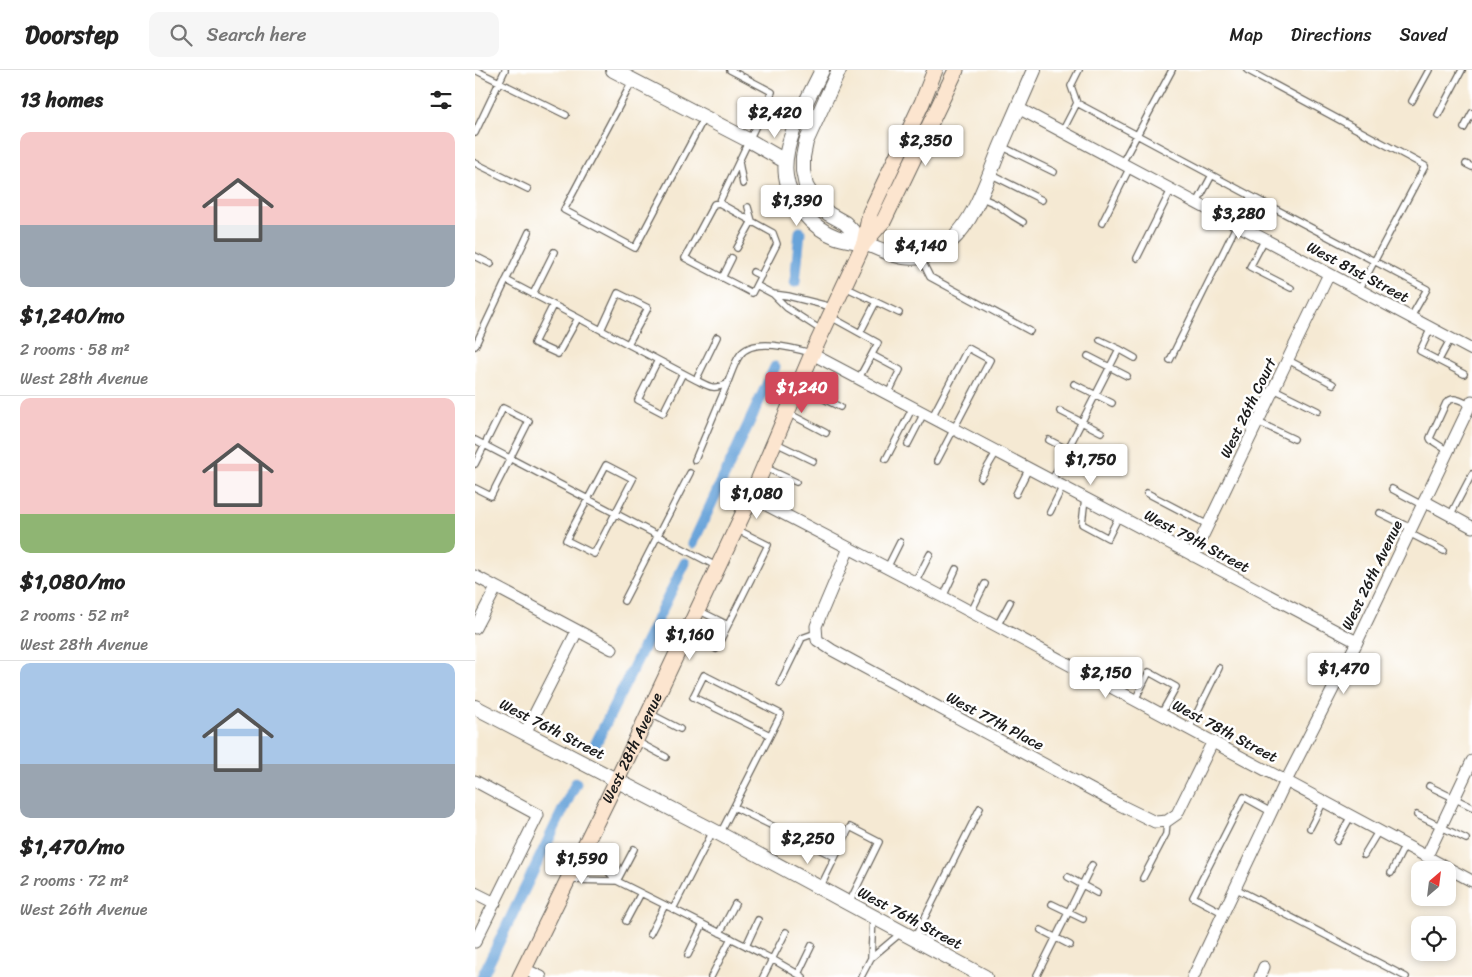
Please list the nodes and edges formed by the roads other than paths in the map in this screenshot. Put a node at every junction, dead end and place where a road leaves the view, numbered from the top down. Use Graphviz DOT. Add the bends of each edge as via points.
graph roads {
  1 [pos="475,70"];
  2 [pos="505,70"];
  3 [pos="613,70"];
  4 [pos="730,70"];
  5 [pos="822,70"];
  6 [pos="839,70"];
  7 [pos="935,70"];
  8 [pos="956,70"];
  9 [pos="1034,70"];
  10 [pos="1079,70"];
  11 [pos="1172,70"];
  12 [pos="1247,70"];
  13 [pos="1429,70"];
  14 [pos="1462,70"];
  15 [pos="633,80"];
  16 [pos="499,82"];
  17 [pos="1412,101"];
  18 [pos="1077,103"];
  19 [pos="1018,108"];
  20 [pos="1472,113"];
  21 [pos="1438,114"];
  22 [pos="566,116"];
  23 [pos="704,118"];
  24 [pos="1464,128"];
  25 [pos="1062,132"];
  26 [pos="475,133"];
  27 [pos="1137,135"];
  28 [pos="749,141"];
  29 [pos="1001,146"];
  30 [pos="785,161"];
  31 [pos="739,162"];
  32 [pos="475,163"];
  33 [pos="1126,165"];
  34 [pos="1054,172"];
  35 [pos="990,174"];
  36 [pos="1212,174"];
  37 [pos="743,184"];
  38 [pos="528,189"];
  39 [pos="1171,190"];
  40 [pos="1251,196"];
  41 [pos="980,197"];
  42 [pos="1042,200"];
  43 [pos="719,203"];
  44 [pos="1197,203"];
  45 [pos="748,207"];
  46 [pos="752,221"];
  47 [pos="1023,222"];
  48 [pos="1102,222"];
  49 [pos="1237,225"];
  50 [pos="529,232"];
  51 [pos="1265,239"];
  52 [pos="864,243"];
  53 [pos="739,248"];
  54 [pos="766,248"];
  55 [pos="554,252"];
  56 [pos="773,252"];
  57 [pos="475,256"];
  58 [pos="920,257"];
  59 [pos="1137,258"];
  60 [pos="760,259"];
  61 [pos="733,260"];
  62 [pos="1375,262"];
  63 [pos="767,263"];
  64 [pos="491,264"];
  65 [pos="753,272"];
  66 [pos="1329,274"];
  67 [pos="761,276"];
  68 [pos="721,278"];
  69 [pos="506,280"];
  70 [pos="756,285"];
  71 [pos="843,286"];
  72 [pos="1291,288"];
  73 [pos="1359,290"];
  74 [pos="533,294"];
  75 [pos="773,294"];
  76 [pos="876,302"];
  77 [pos="553,305"];
  78 [pos="831,312"];
  79 [pos="899,314"];
  80 [pos="1411,317"];
  81 [pos="578,318"];
  82 [pos="1431,328"];
  83 [pos="601,330"];
  84 [pos="1030,330"];
  85 [pos="823,331"];
  86 [pos="860,333"];
  87 [pos="717,337"];
  88 [pos="1451,338"];
  89 [pos="1100,340"];
  90 [pos="628,344"];
  91 [pos="475,346"];
  92 [pos="1119,349"];
  93 [pos="1472,350"];
  94 [pos="812,354"];
  95 [pos="872,355"];
  96 [pos="1088,356"];
  97 [pos="1135,358"];
  98 [pos="658,360"];
  99 [pos="1170,360"];
  100 [pos="1288,360"];
  101 [pos="1439,360"];
  102 [pos="1110,367"];
  103 [pos="683,373"];
  104 [pos="1464,374"];
  105 [pos="1127,376"];
  106 [pos="859,378"];
  107 [pos="696,380"];
  108 [pos="727,384"];
  109 [pos="1074,384"];
  110 [pos="1333,384"];
  111 [pos="798,386"];
  112 [pos="1273,389"];
  113 [pos="888,394"];
  114 [pos="1095,394"];
  115 [pos="1112,403"];
  116 [pos="1471,403"];
  117 [pos="840,407"];
  118 [pos="913,407"];
  119 [pos="1060,410"];
  120 [pos="1318,411"];
  121 [pos="787,412"];
  122 [pos="928,415"];
  123 [pos="1081,421"];
  124 [pos="1258,422"];
  125 [pos="954,429"];
  126 [pos="1101,432"];
  127 [pos="826,433"];
  128 [pos="1294,439"];
  129 [pos="475,440"];
  130 [pos="1049,440"];
  131 [pos="774,442"];
  132 [pos="908,444"];
  133 [pos="485,445"];
  134 [pos="1067,450"];
  135 [pos="997,451"];
  136 [pos="1448,451"];
  137 [pos="510,458"];
  138 [pos="886,459"];
  139 [pos="1086,459"];
  140 [pos="695,460"];
  141 [pos="813,461"];
  142 [pos="937,461"];
  143 [pos="475,464"];
  144 [pos="764,467"];
  145 [pos="1029,468"];
  146 [pos="691,472"];
  147 [pos="1472,474"];
  148 [pos="981,478"];
  149 [pos="1052,480"];
  150 [pos="796,482"];
  151 [pos="1063,486"];
  152 [pos="475,488"];
  153 [pos="1392,490"];
  154 [pos="1147,493"];
  155 [pos="1016,494"];
  156 [pos="751,497"];
  157 [pos="1085,498"];
  158 [pos="588,499"];
  159 [pos="1423,503"];
  160 [pos="1050,512"];
  161 [pos="616,513"];
  162 [pos="1380,513"];
  163 [pos="1119,516"];
  164 [pos="1451,516"];
  165 [pos="1208,525"];
  166 [pos="1472,527"];
  167 [pos="736,529"];
  168 [pos="1410,531"];
  169 [pos="658,536"];
  170 [pos="899,542"];
  171 [pos="849,548"];
  172 [pos="1444,551"];
  173 [pos="930,554"];
  174 [pos="1193,556"];
  175 [pos="718,567"];
  176 [pos="887,568"];
  177 [pos="956,569"];
  178 [pos="475,576"];
  179 [pos="915,583"];
  180 [pos="985,584"];
  181 [pos="496,588"];
  182 [pos="943,597"];
  183 [pos="624,601"];
  184 [pos="1010,602"];
  185 [pos="698,610"];
  186 [pos="971,612"];
  187 [pos="728,625"];
  188 [pos="997,626"];
  189 [pos="475,628"];
  190 [pos="577,631"];
  191 [pos="816,633"];
  192 [pos="1357,642"];
  193 [pos="613,649"];
  194 [pos="715,649"];
  195 [pos="1219,668"];
  196 [pos="779,683"];
  197 [pos="1135,700"];
  198 [pos="475,707"];
  199 [pos="649,714"];
  200 [pos="1161,714"];
  201 [pos="679,729"];
  202 [pos="1189,729"];
  203 [pos="525,733"];
  204 [pos="770,735"];
  205 [pos="636,741"];
  206 [pos="1213,741"];
  207 [pos="666,757"];
  208 [pos="1472,761"];
  209 [pos="617,780"];
  210 [pos="475,781"];
  211 [pos="1286,781"];
  212 [pos="1429,786"];
  213 [pos="1454,798"];
  214 [pos="1324,801"];
  215 [pos="734,807"];
  216 [pos="980,808"];
  217 [pos="1472,808"];
  218 [pos="1271,812"];
  219 [pos="1417,815"];
  220 [pos="1351,816"];
  221 [pos="1167,821"];
  222 [pos="1441,826"];
  223 [pos="1310,828"];
  224 [pos="1379,830"];
  225 [pos="717,832"];
  226 [pos="1465,839"];
  227 [pos="1337,841"];
  228 [pos="1405,845"];
  229 [pos="584,847"];
  230 [pos="634,849"];
  231 [pos="1364,855"];
  232 [pos="1427,856"];
  233 [pos="835,857"];
  234 [pos="1092,865"];
  235 [pos="1391,873"];
  236 [pos="1068,877"];
  237 [pos="1143,878"];
  238 [pos="568,880"];
  239 [pos="617,881"];
  240 [pos="1472,881"];
  241 [pos="1082,885"];
  242 [pos="819,888"];
  243 [pos="1235,888"];
  244 [pos="475,893"];
  245 [pos="641,893"];
  246 [pos="1097,893"];
  247 [pos="495,903"];
  248 [pos="735,904"];
  249 [pos="849,904"];
  250 [pos="1052,904"];
  251 [pos="665,906"];
  252 [pos="673,909"];
  253 [pos="1068,912"];
  254 [pos="1223,913"];
  255 [pos="873,916"];
  256 [pos="1083,919"];
  257 [pos="758,920"];
  258 [pos="626,921"];
  259 [pos="703,924"];
  260 [pos="1041,930"];
  261 [pos="786,932"];
  262 [pos="720,933"];
  263 [pos="650,934"];
  264 [pos="908,936"];
  265 [pos="731,938"];
  266 [pos="1055,938"];
  267 [pos="475,942"];
  268 [pos="811,945"];
  269 [pos="1070,945"];
  270 [pos="745,946"];
  271 [pos="688,955"];
  272 [pos="871,958"];
  273 [pos="772,959"];
  274 [pos="522,973"];
  275 [pos="801,975"];
  276 [pos="541,977"];
  277 [pos="711,977"];
  278 [pos="763,977"];
  279 [pos="861,977"];
  280 [pos="985,977"];
  281 [pos="1036,977"];
  282 [pos="1193,977"];
  283 [pos="1406,977"];
  1 -- 16 [label="lane"];
  2 -- 16 [label="lane"];
  3 -- 15 [label="street"];
  4 -- 28 [label="lane" via="772,92"];
  5 -- 30 [label="street" via="792,134"];
  6 -- 52 [label="street" via="806,142 803,171 806,186 817,204 845,223"];
  7 -- 52 [label="main road, West 28th Avenue" via="869,213"];
  8 -- 52 [label="main road, West 28th Avenue" via="884,220"];
  9 -- 19 [label="street"];
  10 -- 18 [label="lane" via="1071,86"];
  11 -- 27 [label="lane"];
  12 -- 62 [label="lane" via="1425,166"];
  13 -- 17 [label="lane"];
  14 -- 21 [label="lane"];
  15 -- 23 [label="street"];
  15 -- 23 [label="lane" via="564,210 635,248"];
  16 -- 22 [label="lane"];
  16 -- 26 [label="lane"];
  18 -- 25 [label="lane"];
  18 -- 27 [label="lane"];
  19 -- 25 [label="street, West 81st Street"];
  19 -- 29 [label="street"];
  20 -- 24 [label="lane"];
  23 -- 28 [label="street"];
  25 -- 33 [label="street, West 81st Street"];
  27 -- 33 [label="lane"];
  27 -- 36 [label="lane"];
  28 -- 30 [label="street"];
  28 -- 31 [label="lane"];
  29 -- 34 [label="lane"];
  29 -- 35 [label="street"];
  30 -- 52 [label="street" via="790,193 809,219 837,237"];
  31 -- 37 [label="lane"];
  31 -- 43 [label="lane"];
  32 -- 38 [label="lane"];
  33 -- 39 [label="street, West 81st Street"];
  33 -- 48 [label="lane"];
  35 -- 41 [label="street"];
  35 -- 42 [label="lane"];
  36 -- 40 [label="lane"];
  36 -- 44 [label="lane"];
  39 -- 44 [label="street, West 81st Street"];
  39 -- 59 [label="lane"];
  40 -- 49 [label="lane"];
  40 -- 62 [label="lane"];
  41 -- 47 [label="lane"];
  41 -- 58 [label="street" via="950,242"];
  43 -- 46 [label="lane"];
  43 -- 68 [label="lane" via="714,204 685,258"];
  44 -- 49 [label="street, West 81st Street"];
  45 -- 46 [label="lane"];
  46 -- 53 [label="lane"];
  46 -- 56 [label="lane" via="773,233 777,244"];
  49 -- 51 [label="street, West 81st Street"];
  49 -- 99 [label="lane"];
  50 -- 69 [label="lane"];
  51 -- 66 [label="street, West 81st Street"];
  51 -- 72 [label="lane" via="1250,267"];
  52 -- 58 [label="street" via="900,257"];
  52 -- 71 [label="main road, West 28th Avenue"];
  54 -- 56 [label="lane"];
  55 -- 74 [label="lane"];
  56 -- 63 [label="lane"];
  57 -- 64 [label="lane"];
  58 -- 84 [label="lane" via="930,277"];
  60 -- 63 [label="lane"];
  61 -- 68 [label="lane"];
  62 -- 73 [label="lane"];
  62 -- 80 [label="lane" via="1427,289"];
  63 -- 67 [label="lane"];
  65 -- 67 [label="lane"];
  66 -- 73 [label="street, West 81st Street"];
  66 -- 100 [label="street, West 26th Court"];
  67 -- 70 [label="lane"];
  68 -- 70 [label="lane" via="752,293"];
  69 -- 74 [label="lane"];
  69 -- 91 [label="lane"];
  70 -- 75 [label="lane"];
  71 -- 76 [label="lane"];
  71 -- 78 [label="main road, West 28th Avenue"];
  73 -- 80 [label="street, West 81st Street"];
  74 -- 77 [label="lane"];
  75 -- 78 [label="lane" via="788,296"];
  75 -- 85 [label="lane" via="787,308"];
  76 -- 79 [label="lane"];
  76 -- 86 [label="lane"];
  77 -- 81 [label="lane"];
  77 -- 81 [label="lane" via="534,343 558,354"];
  78 -- 85 [label="main road, West 28th Avenue"];
  78 -- 86 [label="lane"];
  80 -- 82 [label="street, West 81st Street"];
  81 -- 83 [label="lane"];
  82 -- 88 [label="street, West 81st Street"];
  82 -- 101 [label="lane" via="1420,351"];
  83 -- 90 [label="lane"];
  83 -- 90 [label="lane" via="618,293 648,308"];
  85 -- 94 [label="main road, West 28th Avenue"];
  86 -- 95 [label="lane" via="878,343"];
  87 -- 107 [label="lane"];
  88 -- 93 [label="street, West 81st Street"];
  88 -- 101 [label="lane"];
  89 -- 92 [label="lane"];
  90 -- 98 [label="lane"];
  92 -- 97 [label="lane"];
  92 -- 102 [label="lane"];
  94 -- 106 [label="street, West 79th Street"];
  94 -- 108 [label="lane" via="794,348 757,345 747,348 740,355"];
  94 -- 111 [label="main road, West 28th Avenue"];
  95 -- 106 [label="lane"];
  95 -- 113 [label="lane" via="900,370"];
  96 -- 102 [label="lane"];
  98 -- 103 [label="lane"];
  98 -- 103 [label="lane" via="638,400 663,413"];
  100 -- 110 [label="lane"];
  100 -- 112 [label="street, West 26th Court"];
  101 -- 104 [label="lane"];
  102 -- 105 [label="lane"];
  102 -- 114 [label="lane"];
  103 -- 107 [label="lane"];
  106 -- 113 [label="street, West 79th Street"];
  107 -- 108 [label="lane" via="716,388"];
  108 -- 140 [label="lane"];
  109 -- 114 [label="lane"];
  111 -- 117 [label="lane"];
  111 -- 121 [label="main road, West 28th Avenue"];
  112 -- 120 [label="lane"];
  112 -- 124 [label="street, West 26th Court"];
  113 -- 118 [label="street, West 79th Street"];
  114 -- 115 [label="lane"];
  114 -- 123 [label="lane"];
  116 -- 136 [label="street, West 26th Avenue"];
  116 -- 136 [label="lane" via="1449,400 1432,431 1431,440"];
  118 -- 122 [label="street, West 79th Street"];
  118 -- 138 [label="lane"];
  119 -- 123 [label="lane"];
  121 -- 127 [label="lane"];
  121 -- 131 [label="main road, West 28th Avenue"];
  122 -- 125 [label="street, West 79th Street"];
  122 -- 125 [label="lane" via="968,348 989,360"];
  122 -- 132 [label="lane"];
  123 -- 126 [label="lane"];
  123 -- 134 [label="lane"];
  124 -- 128 [label="lane"];
  124 -- 165 [label="street, West 26th Court"];
  125 -- 135 [label="street, West 79th Street"];
  125 -- 142 [label="lane"];
  129 -- 133 [label="lane"];
  130 -- 134 [label="lane"];
  131 -- 141 [label="lane"];
  131 -- 144 [label="main road, West 28th Avenue"];
  133 -- 137 [label="lane"];
  133 -- 137 [label="lane" via="503,408 529,421"];
  133 -- 143 [label="lane"];
  134 -- 139 [label="lane"];
  134 -- 149 [label="lane"];
  135 -- 145 [label="street, West 79th Street"];
  135 -- 148 [label="lane"];
  136 -- 159 [label="street, West 26th Avenue"];
  137 -- 152 [label="lane" via="491,496"];
  137 -- 158 [label="lane"];
  144 -- 150 [label="lane"];
  144 -- 156 [label="main road, West 28th Avenue"];
  145 -- 149 [label="street, West 79th Street"];
  145 -- 155 [label="lane"];
  146 -- 169 [label="lane"];
  147 -- 164 [label="lane"];
  149 -- 151 [label="street, West 79th Street"];
  151 -- 157 [label="street, West 79th Street"];
  151 -- 160 [label="lane"];
  153 -- 159 [label="lane"];
  154 -- 165 [label="lane"];
  156 -- 167 [label="main road, West 28th Avenue"];
  156 -- 171 [label="street, West 78th Street"];
  157 -- 163 [label="street, West 79th Street"];
  157 -- 163 [label="lane" via="1082,524 1108,538"];
  158 -- 161 [label="lane"];
  158 -- 161 [label="lane" via="606,465 633,479"];
  158 -- 161 [label="lane" via="566,540 587,551 594,554"];
  159 -- 164 [label="street"];
  159 -- 168 [label="street, West 26th Avenue"];
  161 -- 169 [label="lane"];
  162 -- 168 [label="lane"];
  163 -- 174 [label="street, West 79th Street"];
  164 -- 166 [label="street"];
  165 -- 174 [label="street, West 26th Court"];
  167 -- 175 [label="main road, West 28th Avenue"];
  167 -- 187 [label="lane" via="768,545"];
  168 -- 172 [label="lane"];
  168 -- 192 [label="street, West 26th Avenue"];
  169 -- 175 [label="lane"];
  169 -- 183 [label="lane"];
  170 -- 176 [label="lane"];
  171 -- 176 [label="street, West 78th Street"];
  171 -- 191 [label="street" via="816,626"];
  173 -- 179 [label="lane"];
  174 -- 192 [label="street, West 79th Street"];
  175 -- 185 [label="main road, West 28th Avenue"];
  176 -- 179 [label="street, West 78th Street"];
  177 -- 182 [label="lane"];
  178 -- 181 [label="street"];
  179 -- 182 [label="street, West 78th Street"];
  180 -- 186 [label="lane"];
  181 -- 189 [label="street"];
  181 -- 190 [label="street"];
  182 -- 186 [label="street, West 78th Street"];
  184 -- 188 [label="lane"];
  185 -- 187 [label="lane"];
  185 -- 199 [label="main road, West 28th Avenue"];
  186 -- 188 [label="street, West 78th Street"];
  187 -- 194 [label="lane"];
  188 -- 197 [label="street, West 78th Street"];
  190 -- 193 [label="street"];
  190 -- 203 [label="street"];
  191 -- 196 [label="lane" via="802,638"];
  191 -- 221 [label="street, West 77th Place" via="817,640 831,650 1118,804 1155,822"];
  192 -- 211 [label="street, West 26th Avenue"];
  195 -- 202 [label="lane"];
  197 -- 200 [label="street, West 78th Street"];
  197 -- 200 [label="lane" via="1149,672 1176,687"];
  198 -- 203 [label="street, West 76th Street"];
  199 -- 201 [label="lane"];
  199 -- 205 [label="main road, West 28th Avenue"];
  200 -- 202 [label="street, West 78th Street"];
  202 -- 206 [label="street, West 78th Street"];
  203 -- 209 [label="street, West 76th Street"];
  204 -- 204 [label="lane" via="781,714 704,675 693,697"];
  204 -- 215 [label="lane"];
  205 -- 207 [label="lane"];
  205 -- 209 [label="main road, West 28th Avenue"];
  206 -- 211 [label="street, West 78th Street"];
  206 -- 221 [label="street" via="1177,814"];
  208 -- 213 [label="street"];
  209 -- 225 [label="street, West 76th Street"];
  209 -- 229 [label="main road, West 28th Avenue"];
  210 -- 247 [label="street" via="538,814"];
  211 -- 214 [label="street, West 78th Street"];
  211 -- 218 [label="street, West 26th Avenue"];
  212 -- 213 [label="lane"];
  213 -- 217 [label="lane"];
  213 -- 222 [label="street"];
  214 -- 220 [label="street, West 78th Street"];
  214 -- 223 [label="lane"];
  215 -- 225 [label="lane"];
  215 -- 233 [label="lane"];
  216 -- 264 [label="lane"];
  218 -- 243 [label="street, West 26th Avenue"];
  218 -- 254 [label="lane" via="1244,797 1193,898"];
  219 -- 222 [label="lane"];
  220 -- 224 [label="street, West 78th Street"];
  220 -- 227 [label="lane"];
  221 -- 237 [label="lane" via="1166,834"];
  222 -- 226 [label="lane"];
  222 -- 232 [label="street"];
  224 -- 228 [label="street, West 78th Street"];
  224 -- 231 [label="lane"];
  225 -- 242 [label="street, West 76th Street"];
  225 -- 252 [label="lane"];
  228 -- 232 [label="street, West 78th Street"];
  228 -- 235 [label="lane"];
  229 -- 238 [label="main road, West 28th Avenue"];
  229 -- 239 [label="lane"];
  230 -- 239 [label="lane"];
  232 -- 240 [label="street, West 78th Street"];
  233 -- 242 [label="lane"];
  233 -- 249 [label="lane" via="850,827 879,842"];
  234 -- 241 [label="lane"];
  236 -- 241 [label="lane"];
  238 -- 239 [label="lane"];
  238 -- 274 [label="main road, West 28th Avenue"];
  239 -- 245 [label="lane"];
  241 -- 246 [label="lane"];
  241 -- 253 [label="lane"];
  242 -- 249 [label="street, West 76th Street"];
  243 -- 254 [label="street, West 26th Avenue"];
  243 -- 283 [label="lane"];
  244 -- 247 [label="street"];
  245 -- 251 [label="lane"];
  245 -- 258 [label="lane"];
  247 -- 267 [label="street"];
  248 -- 262 [label="lane"];
  249 -- 255 [label="street, West 76th Street"];
  250 -- 253 [label="lane"];
  251 -- 252 [label="lane"];
  251 -- 263 [label="lane"];
  252 -- 259 [label="lane"];
  253 -- 256 [label="lane"];
  253 -- 266 [label="lane"];
  254 -- 282 [label="street, West 26th Avenue"];
  255 -- 264 [label="street, West 76th Street"];
  255 -- 272 [label="lane"];
  257 -- 270 [label="lane"];
  259 -- 262 [label="lane"];
  259 -- 271 [label="lane"];
  260 -- 266 [label="lane"];
  261 -- 273 [label="lane"];
  262 -- 265 [label="lane"];
  264 -- 272 [label="lane"];
  264 -- 280 [label="street, West 76th Street"];
  265 -- 270 [label="lane"];
  265 -- 277 [label="lane"];
  266 -- 269 [label="lane"];
  266 -- 281 [label="lane"];
  268 -- 275 [label="lane"];
  270 -- 273 [label="lane"];
  272 -- 279 [label="lane"];
  273 -- 275 [label="lane"];
  273 -- 278 [label="lane"];
  274 -- 276 [label="street"];
}
